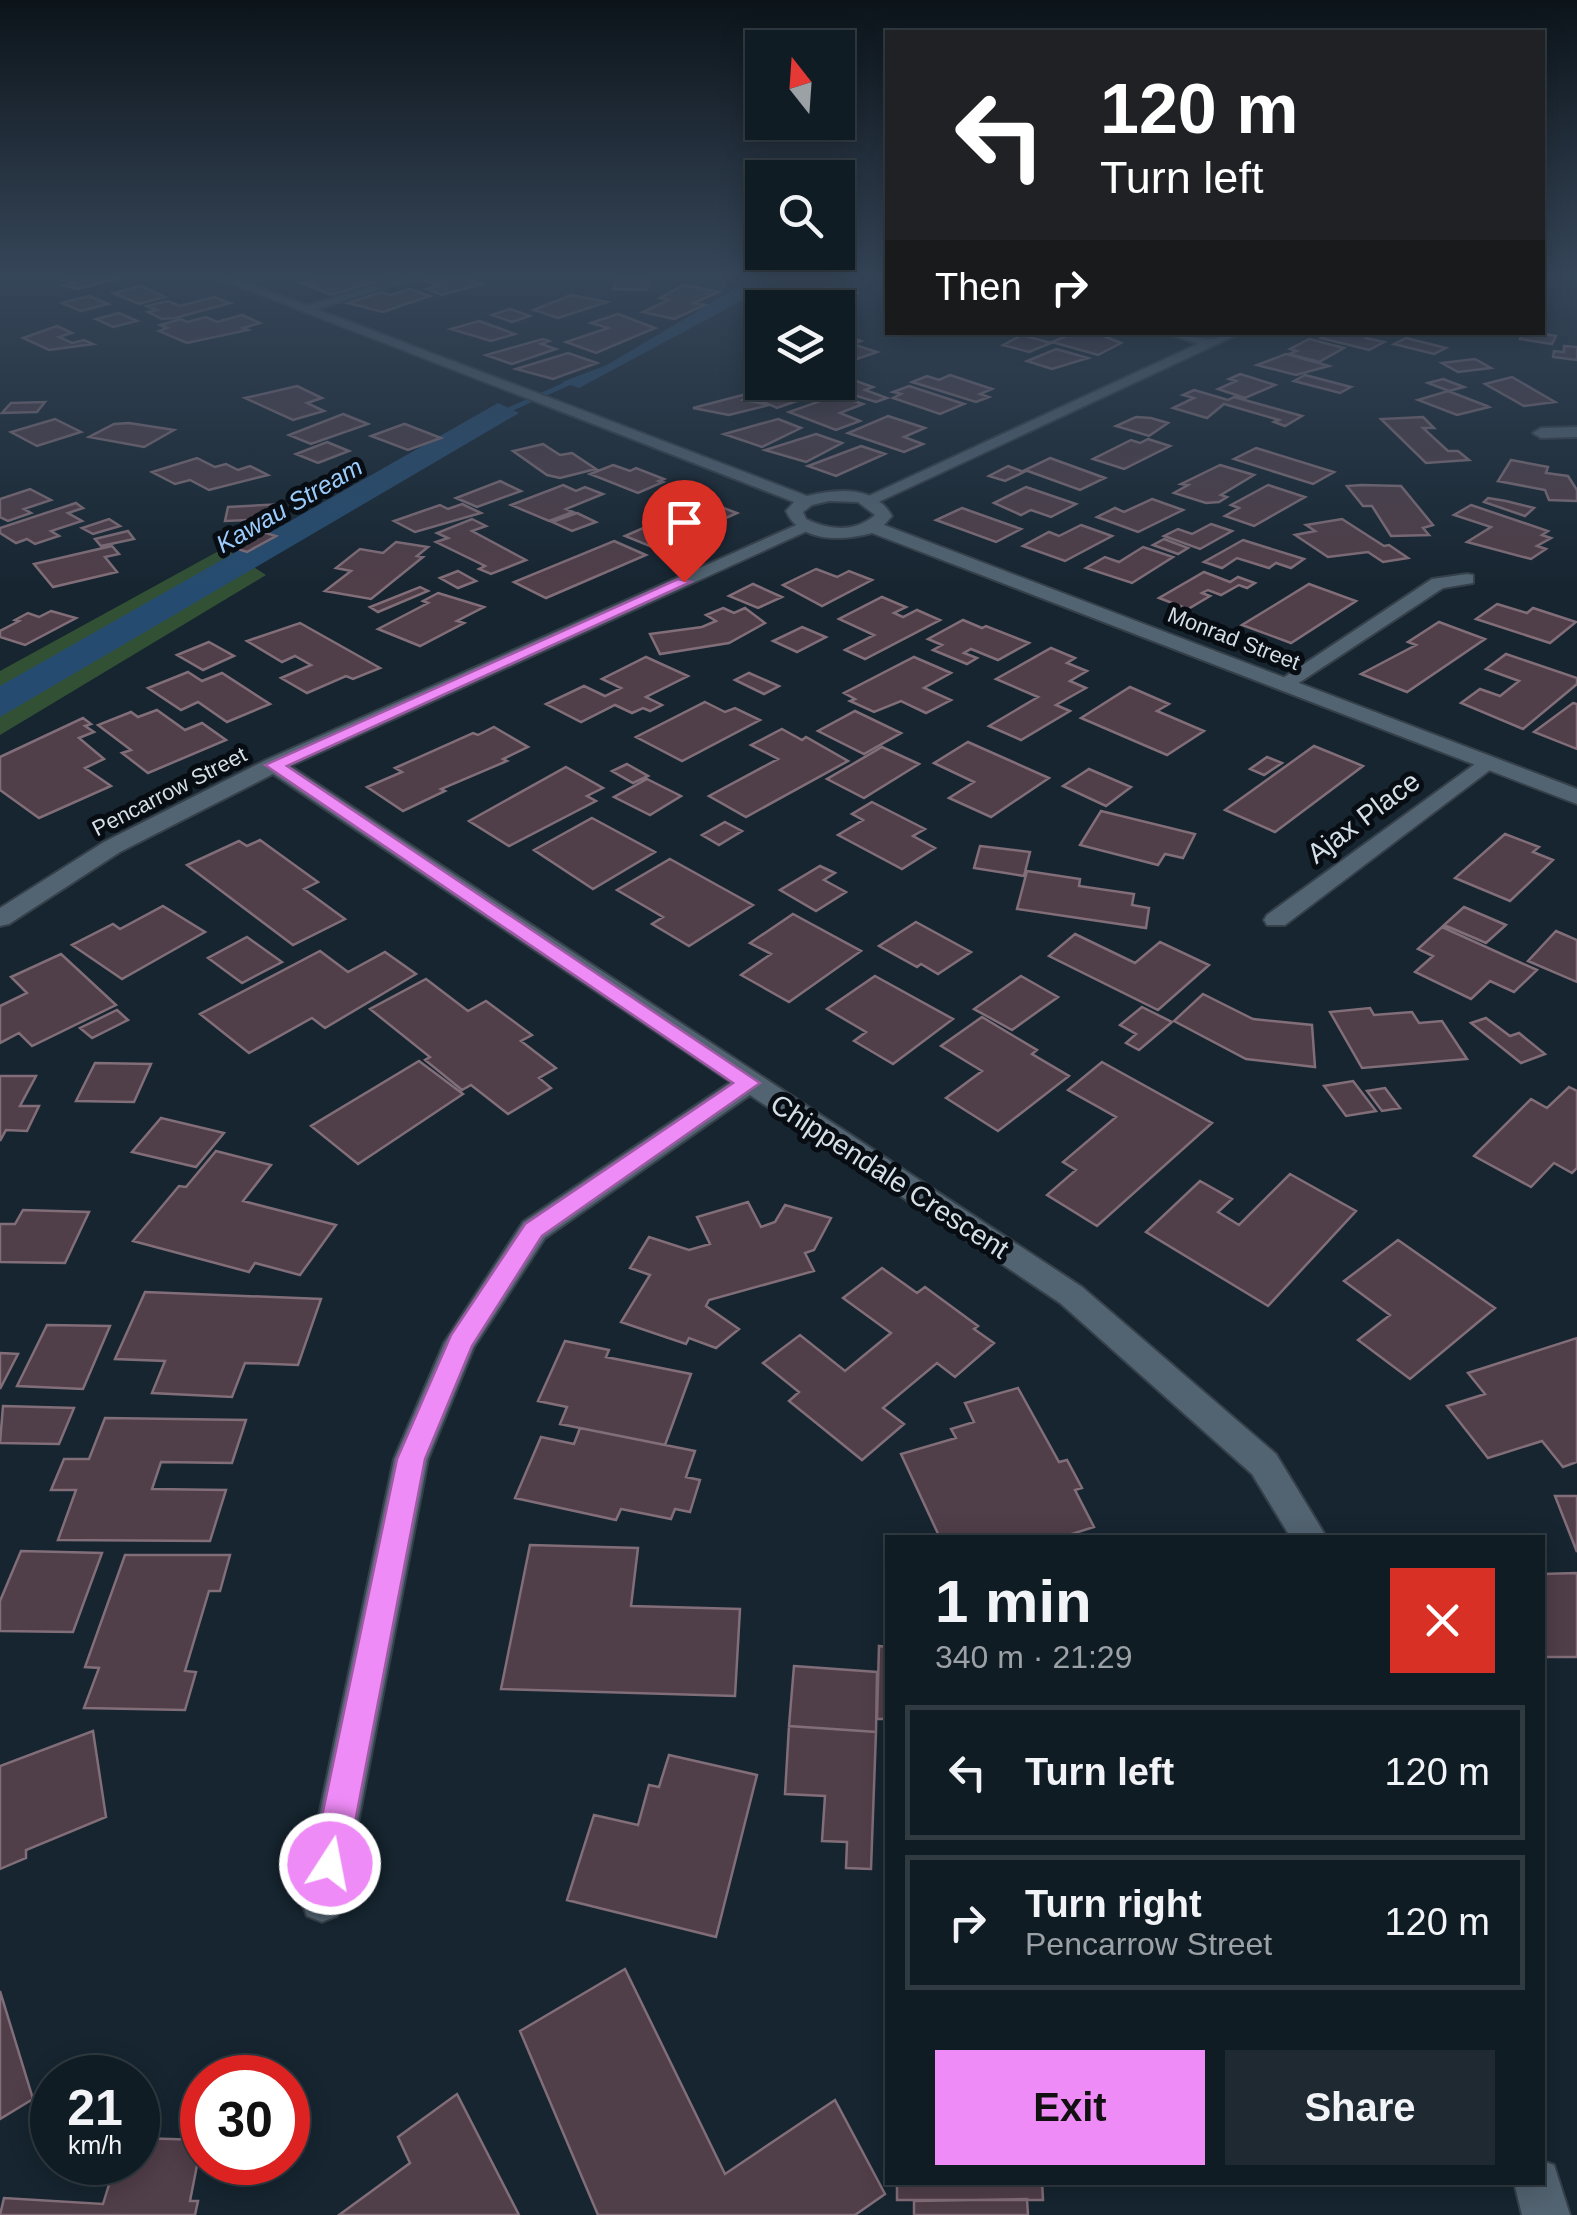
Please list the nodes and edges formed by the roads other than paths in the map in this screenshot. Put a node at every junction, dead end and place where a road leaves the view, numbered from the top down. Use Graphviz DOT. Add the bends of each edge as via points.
graph roads {
  1 [pos="489,380"];
  2 [pos="1132,380"];
  3 [pos="1577,432"];
  4 [pos="1541,434"];
  5 [pos="868,500"];
  6 [pos="806,501"];
  7 [pos="807,527"];
  8 [pos="873,527"];
  9 [pos="1467,579"];
  10 [pos="1284,684"];
  11 [pos="1486,762"];
  12 [pos="274,765"];
  13 [pos="1577,796"];
  14 [pos="0,919"];
  15 [pos="1276,920"];
  16 [pos="749,1083"];
  17 [pos="1308,1535"];
  18 [pos="322,1900"];
  19 [pos="1538,2185"];
  20 [pos="1546,2215"];
  1 -- 6 [label="street"];
  2 -- 5 [label="street"];
  3 -- 4 [label="street"];
  5 -- 6 [label="street"];
  5 -- 8 [label="street" via="883,510"];
  6 -- 7 [label="street" via="794,511"];
  7 -- 8 [label="street" via="833,533"];
  7 -- 12 [label="street, Pencarrow Street"];
  8 -- 10 [label="street, Monrad Street"];
  9 -- 10 [label="street" via="1438,583"];
  10 -- 11 [label="street, Monrad Street"];
  11 -- 13 [label="street, Monrad Street"];
  11 -- 15 [label="street, Ajax Place"];
  12 -- 14 [label="street, Pencarrow Street" via="112,847"];
  12 -- 16 [label="street, Chippendale Crescent"];
  16 -- 17 [label="street, Chippendale Crescent" via="1070,1295 1264,1464"];
  16 -- 18 [label="street" via="534,1230 460,1342 411,1459"];
  19 -- 20 [label="street"];
}
